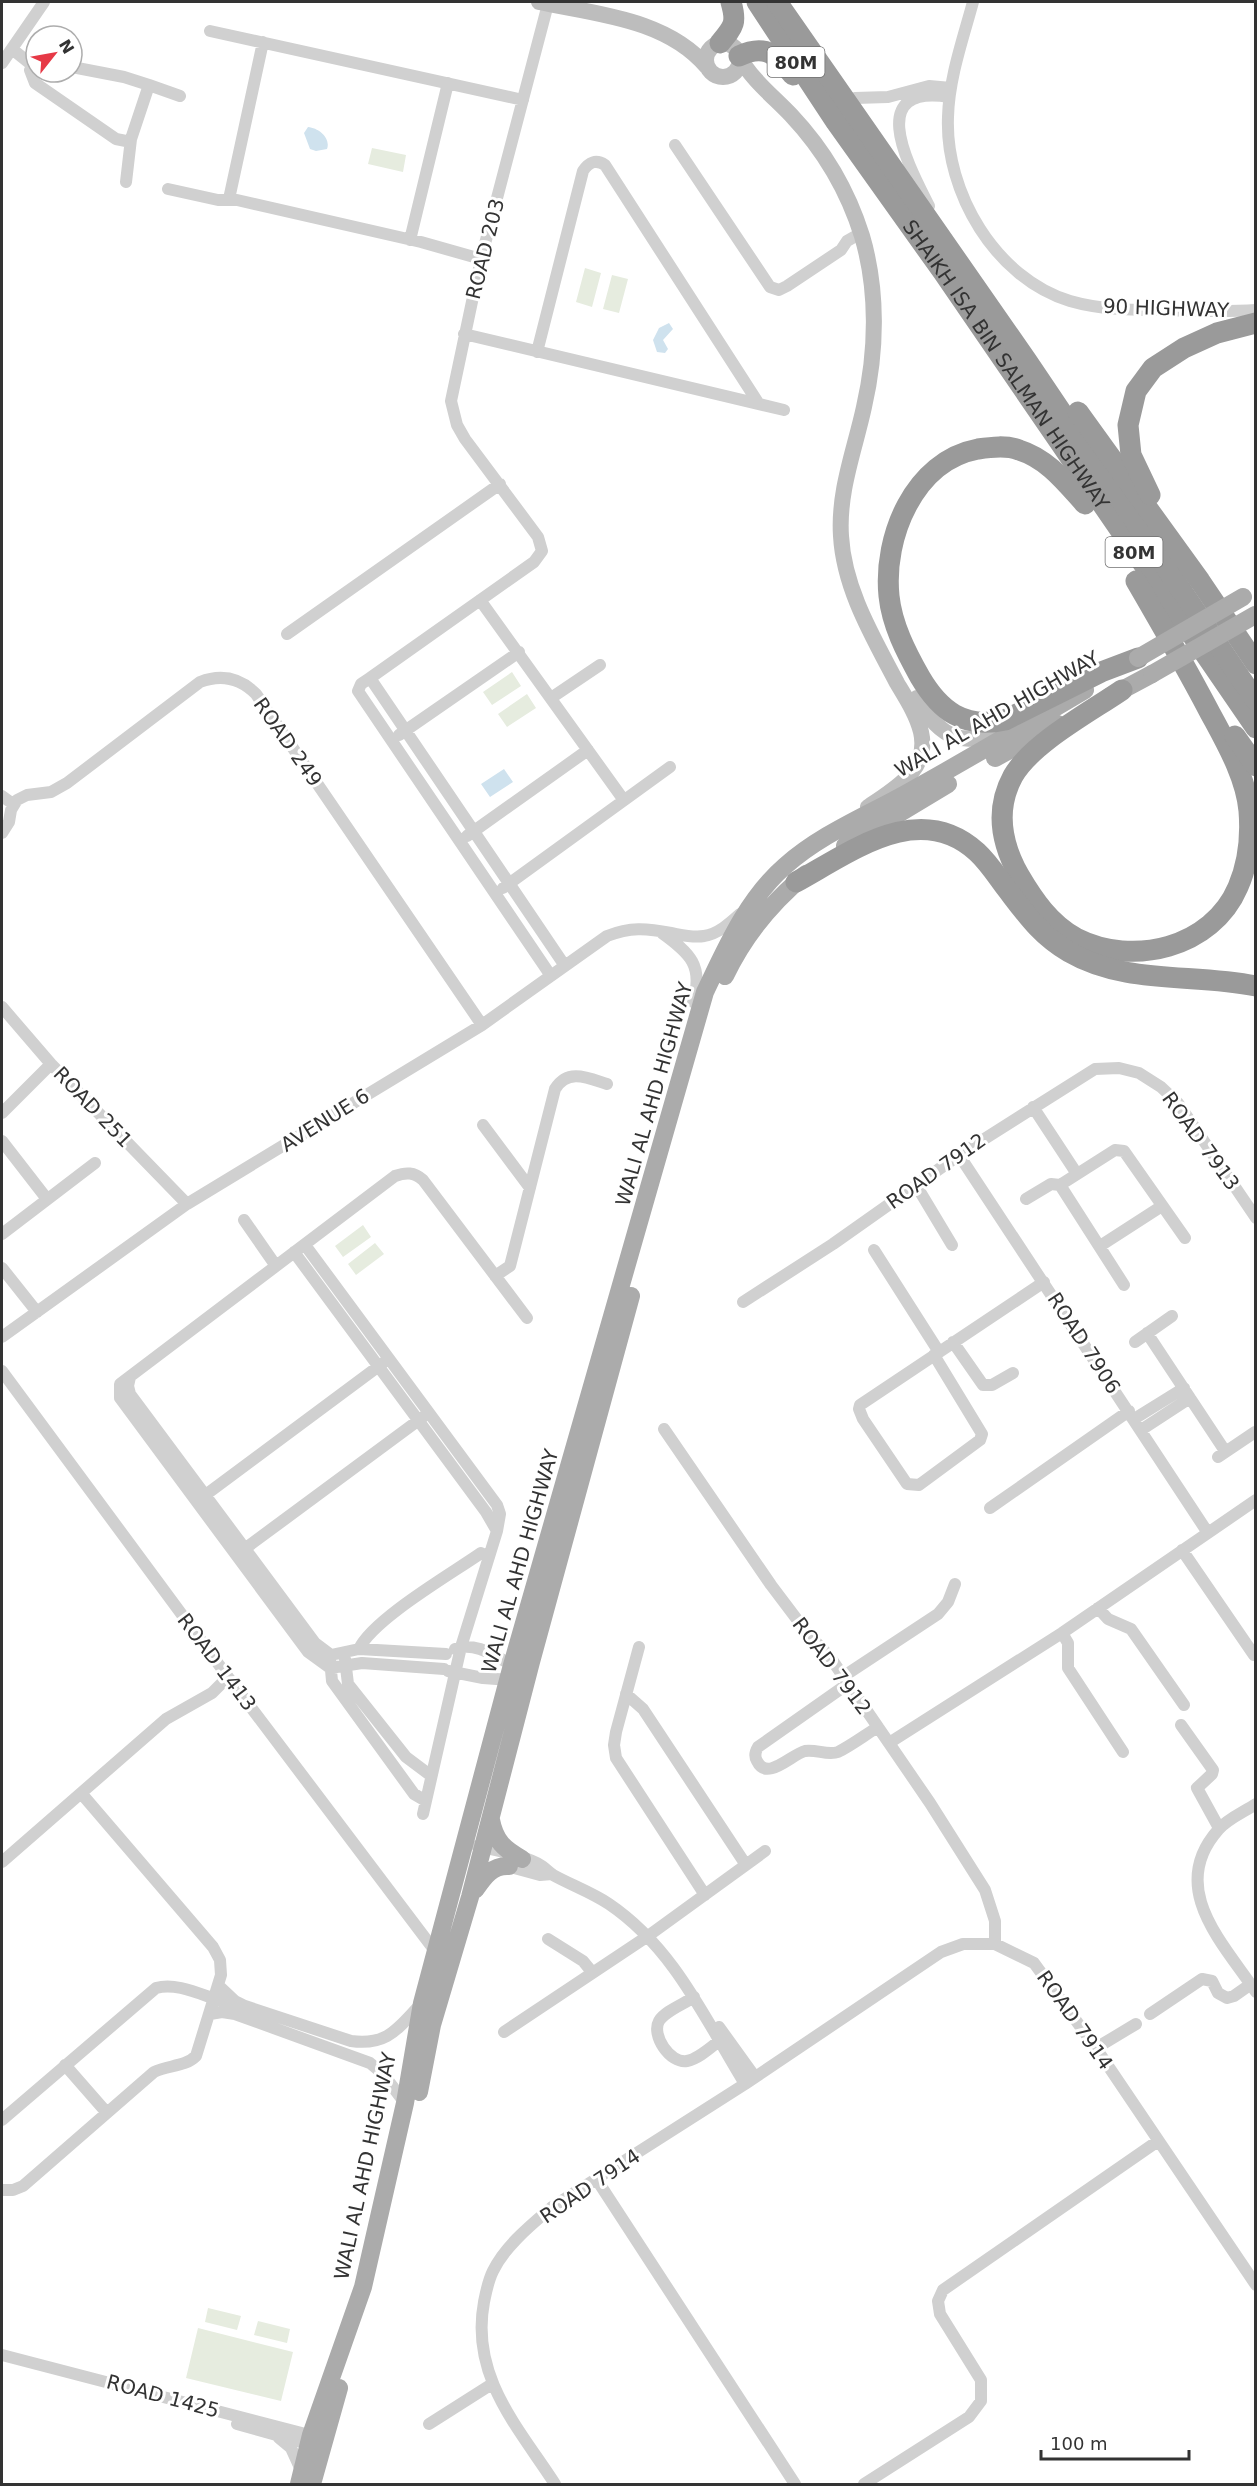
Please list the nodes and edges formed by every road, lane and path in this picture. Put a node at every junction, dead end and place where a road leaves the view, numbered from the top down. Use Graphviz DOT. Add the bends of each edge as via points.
graph roads {
  1 [pos="44,2"];
  2 [pos="730,2"];
  3 [pos="757,2"];
  4 [pos="777,2"];
  5 [pos="790,2"];
  6 [pos="973,2"];
  7 [pos="544,3"];
  8 [pos="630,21"];
  9 [pos="210,31"];
  10 [pos="263,42"];
  11 [pos="717,44"];
  12 [pos="12,49"];
  13 [pos="24,57"];
  14 [pos="739,57"];
  15 [pos="2,63"];
  16 [pos="707,67"];
  17 [pos="84,70"];
  18 [pos="722,77"];
  19 [pos="448,83"];
  20 [pos="38,84"];
  21 [pos="149,85"];
  22 [pos="950,93"];
  23 [pos="180,96"];
  24 [pos="855,98"];
  25 [pos="523,100"];
  26 [pos="779,103"];
  27 [pos="131,139"];
  28 [pos="675,145"];
  29 [pos="864,160"];
  30 [pos="126,182"];
  31 [pos="168,189"];
  32 [pos="229,199"];
  33 [pos="929,207"];
  34 [pos="862,239"];
  35 [pos="410,240"];
  36 [pos="481,259"];
  37 [pos="943,272"];
  38 [pos="1256,310"];
  39 [pos="1231,311"];
  40 [pos="1256,314"];
  41 [pos="1256,323"];
  42 [pos="464,334"];
  43 [pos="537,352"];
  44 [pos="759,404"];
  45 [pos="784,410"];
  46 [pos="500,484"];
  47 [pos="1085,504"];
  48 [pos="1136,580"];
  49 [pos="1200,581"];
  50 [pos="1249,594"];
  51 [pos="480,600"];
  52 [pos="860,606"];
  53 [pos="1255,615"];
  54 [pos="287,634"];
  55 [pos="519,652"];
  56 [pos="1138,658"];
  57 [pos="1256,664"];
  58 [pos="600,665"];
  59 [pos="370,678"];
  60 [pos="1122,690"];
  61 [pos="551,698"];
  62 [pos="1256,701"];
  63 [pos="1032,722"];
  64 [pos="1256,728"];
  65 [pos="405,730"];
  66 [pos="391,740"];
  67 [pos="588,750"];
  68 [pos="1256,766"];
  69 [pos="670,767"];
  70 [pos="2,796"];
  71 [pos="623,800"];
  72 [pos="13,804"];
  73 [pos="849,824"];
  74 [pos="474,832"];
  75 [pos="2,833"];
  76 [pos="461,841"];
  77 [pos="796,882"];
  78 [pos="509,884"];
  79 [pos="762,891"];
  80 [pos="496,893"];
  81 [pos="658,931"];
  82 [pos="566,966"];
  83 [pos="551,976"];
  84 [pos="1256,986"];
  85 [pos="2,1007"];
  86 [pos="483,1025"];
  87 [pos="686,1053"];
  88 [pos="51,1064"];
  89 [pos="1139,1073"];
  90 [pos="607,1084"];
  91 [pos="1033,1107"];
  92 [pos="2,1113"];
  93 [pos="483,1125"];
  94 [pos="2,1141"];
  95 [pos="959,1155"];
  96 [pos="95,1163"];
  97 [pos="1077,1174"];
  98 [pos="916,1185"];
  99 [pos="1060,1185"];
  100 [pos="530,1188"];
  101 [pos="1026,1198"];
  102 [pos="47,1199"];
  103 [pos="187,1204"];
  104 [pos="1162,1206"];
  105 [pos="1256,1218"];
  106 [pos="244,1220"];
  107 [pos="2,1234"];
  108 [pos="1185,1239"];
  109 [pos="952,1245"];
  110 [pos="1100,1246"];
  111 [pos="300,1248"];
  112 [pos="874,1250"];
  113 [pos="276,1266"];
  114 [pos="2,1268"];
  115 [pos="495,1276"];
  116 [pos="1044,1282"];
  117 [pos="1124,1284"];
  118 [pos="742,1302"];
  119 [pos="38,1312"];
  120 [pos="1172,1316"];
  121 [pos="527,1318"];
  122 [pos="1147,1333"];
  123 [pos="2,1337"];
  124 [pos="1135,1341"];
  125 [pos="953,1342"];
  126 [pos="936,1354"];
  127 [pos="389,1359"];
  128 [pos="378,1367"];
  129 [pos="2,1371"];
  130 [pos="1013,1373"];
  131 [pos="1187,1393"];
  132 [pos="429,1413"];
  133 [pos="1135,1420"];
  134 [pos="418,1421"];
  135 [pos="664,1429"];
  136 [pos="1255,1432"];
  137 [pos="201,1498"];
  138 [pos="1256,1500"];
  139 [pos="990,1508"];
  140 [pos="497,1531"];
  141 [pos="1208,1533"];
  142 [pos="1182,1550"];
  143 [pos="241,1552"];
  144 [pos="489,1557"];
  145 [pos="955,1584"];
  146 [pos="1098,1608"];
  147 [pos="1062,1633"];
  148 [pos="461,1647"];
  149 [pos="639,1647"];
  150 [pos="359,1649"];
  151 [pos="446,1654"];
  152 [pos="1254,1655"];
  153 [pos="345,1659"];
  154 [pos="330,1661"];
  155 [pos="450,1671"];
  156 [pos="511,1672"];
  157 [pos="228,1677"];
  158 [pos="846,1680"];
  159 [pos="626,1694"];
  160 [pos="1184,1705"];
  161 [pos="1181,1725"];
  162 [pos="878,1727"];
  163 [pos="889,1743"];
  164 [pos="1123,1752"];
  165 [pos="504,1768"];
  166 [pos="430,1775"];
  167 [pos="81,1793"];
  168 [pos="426,1801"];
  169 [pos="1256,1804"];
  170 [pos="423,1814"];
  171 [pos="491,1820"];
  172 [pos="1219,1828"];
  173 [pos="462,1848"];
  174 [pos="765,1851"];
  175 [pos="482,1852"];
  176 [pos="2,1862"];
  177 [pos="516,1862"];
  178 [pos="746,1865"];
  179 [pos="705,1895"];
  180 [pos="470,1897"];
  181 [pos="648,1936"];
  182 [pos="548,1939"];
  183 [pos="995,1944"];
  184 [pos="435,1951"];
  185 [pos="592,1972"];
  186 [pos="218,1985"];
  187 [pos="1253,1988"];
  188 [pos="694,1997"];
  189 [pos="214,1999"];
  190 [pos="422,2003"];
  191 [pos="246,2006"];
  192 [pos="210,2014"];
  193 [pos="1150,2014"];
  194 [pos="707,2016"];
  195 [pos="1136,2024"];
  196 [pos="504,2032"];
  197 [pos="351,2041"];
  198 [pos="719,2041"];
  199 [pos="1096,2048"];
  200 [pos="347,2054"];
  201 [pos="65,2065"];
  202 [pos="750,2080"];
  203 [pos="405,2103"];
  204 [pos="107,2113"];
  205 [pos="2,2120"];
  206 [pos="1158,2141"];
  207 [pos="597,2180"];
  208 [pos="2,2190"];
  209 [pos="389,2192"];
  210 [pos="1256,2285"];
  211 [pos="2,2355"];
  212 [pos="2,2361"];
  213 [pos="492,2384"];
  214 [pos="429,2424"];
  215 [pos="276,2435"];
  216 [pos="316,2441"];
  217 [pos="304,2481"];
  218 [pos="555,2484"];
  219 [pos="795,2484"];
  220 [pos="864,2484"];
  1 -- 12 [label="street"];
  2 -- 11 [label="highway" via="734,26"];
  3 -- 29 [label="highway, SHAIKH ISA BIN SALMAN HIGHWAY / 80M"];
  4 -- 62 [label="highway, SHAIKH ISA BIN SALMAN HIGHWAY / 80M" via="1027,361"];
  5 -- 24 [label="highway"];
  6 -- 22 [label="street, 90 HIGHWAY"];
  7 -- 8 [label="street"];
  7 -- 25 [label="street, ROAD 203"];
  8 -- 11 [label="street"];
  8 -- 16 [label="street" via="675,40"];
  9 -- 10 [label="street"];
  10 -- 19 [label="street"];
  10 -- 32 [label="street"];
  11 -- 14 [label="street" via="732,46"];
  11 -- 16 [label="street" via="706,55"];
  12 -- 13 [label="street"];
  12 -- 15 [label="street"];
  14 -- 18 [label="street" via="733,74"];
  14 -- 26 [label="street" via="748,72"];
  14 -- 29 [label="highway" via="756,49 770,52 793,75 844,144"];
  16 -- 18 [label="street"];
  17 -- 21 [label="street"];
  18 -- 26 [label="street"];
  19 -- 25 [label="street"];
  19 -- 35 [label="street"];
  20 -- 27 [label="street" via="116,139"];
  21 -- 23 [label="street"];
  21 -- 27 [label="street"];
  22 -- 24 [label="street" via="929,86 888,97"];
  22 -- 33 [label="street" via="914,97 902,110 899,125 902,146"];
  22 -- 39 [label="street, 90 HIGHWAY" via="948,137 955,176 976,224 1017,270 1069,301 1093,306"];
  24 -- 33 [label="highway"];
  25 -- 36 [label="street, ROAD 203"];
  26 -- 34 [label="street" via="827,161 846,195"];
  27 -- 30 [label="street"];
  28 -- 34 [label="street" via="770,287 783,288 841,250 849,251"];
  29 -- 37 [label="highway, SHAIKH ISA BIN SALMAN HIGHWAY / 80M"];
  31 -- 32 [label="street"];
  32 -- 35 [label="street"];
  33 -- 49 [label="highway"];
  34 -- 52 [label="street" via="872,290 873,352 840,524 845,567"];
  35 -- 36 [label="street"];
  36 -- 42 [label="street, ROAD 203"];
  37 -- 47 [label="highway" via="973,338"];
  37 -- 64 [label="highway, SHAIKH ISA BIN SALMAN HIGHWAY / 80M"];
  38 -- 39 [label="street, 90 HIGHWAY"];
  39 -- 40 [label="highway"];
  41 -- 49 [label="highway" via="1217,333 1153,368 1136,391 1128,425 1131,455 1156,508"];
  42 -- 43 [label="street"];
  42 -- 46 [label="street, ROAD 203" via="452,408 465,439"];
  43 -- 44 [label="street"];
  43 -- 44 [label="street" via="583,171 599,161"];
  44 -- 45 [label="street"];
  46 -- 51 [label="street, ROAD 203" via="538,537 542,551 534,562"];
  46 -- 54 [label="street"];
  47 -- 48 [label="highway"];
  47 -- 56 [label="highway" via="1049,465 1018,449 986,448 950,460 917,490 896,530 889,597 899,636 932,696 944,709 966,720 990,723 1005,720"];
  48 -- 60 [label="highway" via="1235,760 1249,810 1247,861 1238,888 1222,912 1197,934 1168,948 1137,952 1102,948 1075,937 1046,915 1012,863 1001,829 1002,802 1027,756"];
  48 -- 68 [label="highway"];
  49 -- 57 [label="highway"];
  50 -- 56 [label="main road, WALI AL AHD HIGHWAY, bridge"];
  51 -- 55 [label="street"];
  51 -- 59 [label="street, ROAD 203"];
  52 -- 63 [label="street" via="927,716 940,729 956,738 974,740"];
  52 -- 73 [label="street" via="916,718 923,742 912,774"];
  53 -- 60 [label="main road, WALI AL AHD HIGHWAY, bridge"];
  55 -- 61 [label="street"];
  55 -- 65 [label="street"];
  56 -- 63 [label="main road, WALI AL AHD HIGHWAY"];
  58 -- 61 [label="street"];
  59 -- 65 [label="street"];
  59 -- 66 [label="street" via="358,691"];
  60 -- 77 [label="main road, WALI AL AHD HIGHWAY" via="941,788 855,839"];
  61 -- 67 [label="street"];
  63 -- 73 [label="main road, WALI AL AHD HIGHWAY"];
  65 -- 66 [label="street"];
  65 -- 74 [label="street"];
  66 -- 76 [label="street"];
  67 -- 71 [label="street"];
  67 -- 74 [label="street"];
  69 -- 71 [label="street"];
  70 -- 72 [label="street"];
  71 -- 78 [label="street"];
  72 -- 75 [label="street"];
  72 -- 86 [label="street, ROAD 249" via="21,797 51,792 67,783 200,682 217,677 234,679 256,694"];
  73 -- 79 [label="main road, WALI AL AHD HIGHWAY" via="811,845 784,866"];
  74 -- 76 [label="street"];
  74 -- 78 [label="street"];
  76 -- 80 [label="street"];
  77 -- 84 [label="highway" via="881,836 922,828 949,834 977,852 1042,934 1070,952 1102,966 1142,976"];
  77 -- 165 [label="main road, WALI AL AHD HIGHWAY" via="778,898 729,968 704,1031"];
  78 -- 80 [label="street"];
  78 -- 82 [label="street"];
  79 -- 81 [label="street, AVENUE 6" via="730,923 706,936"];
  79 -- 87 [label="main road, WALI AL AHD HIGHWAY" via="740,922 705,992"];
  80 -- 83 [label="street"];
  81 -- 82 [label="street, AVENUE 6" via="624,929 601,939"];
  81 -- 87 [label="street" via="682,947 698,974 685,1029"];
  82 -- 83 [label="street, AVENUE 6"];
  83 -- 86 [label="street, AVENUE 6"];
  85 -- 88 [label="street, ROAD 251"];
  86 -- 103 [label="street, AVENUE 6"];
  87 -- 156 [label="main road, WALI AL AHD HIGHWAY"];
  88 -- 92 [label="street"];
  88 -- 103 [label="street, ROAD 251"];
  89 -- 91 [label="street, ROAD 7912" via="1119,1068 1095,1069"];
  89 -- 105 [label="street, ROAD 7913" via="1178,1103"];
  90 -- 100 [label="street" via="579,1075 559,1082"];
  91 -- 95 [label="street, ROAD 7912"];
  91 -- 97 [label="street"];
  93 -- 100 [label="street"];
  94 -- 102 [label="street"];
  95 -- 98 [label="street, ROAD 7912"];
  95 -- 116 [label="street, ROAD 7906"];
  96 -- 102 [label="street"];
  97 -- 99 [label="street"];
  97 -- 104 [label="street" via="1115,1150 1124,1151"];
  98 -- 109 [label="street"];
  98 -- 118 [label="street, ROAD 7912"];
  99 -- 101 [label="street" via="1051,1184"];
  99 -- 110 [label="street"];
  100 -- 115 [label="street" via="510,1266"];
  102 -- 107 [label="street"];
  103 -- 119 [label="street, AVENUE 6"];
  104 -- 108 [label="street"];
  104 -- 110 [label="street"];
  106 -- 113 [label="street"];
  110 -- 117 [label="street"];
  111 -- 113 [label="street"];
  111 -- 115 [label="street" via="395,1176 408,1173 423,1179"];
  111 -- 127 [label="street"];
  111 -- 128 [label="street"];
  112 -- 126 [label="street"];
  113 -- 137 [label="street" via="130,1377 130,1394"];
  114 -- 119 [label="street"];
  115 -- 121 [label="street"];
  116 -- 125 [label="street"];
  116 -- 133 [label="street, ROAD 7906"];
  119 -- 123 [label="street, AVENUE 6"];
  120 -- 122 [label="street"];
  122 -- 124 [label="street"];
  122 -- 131 [label="street"];
  125 -- 126 [label="street"];
  125 -- 130 [label="street" via="983,1384 992,1385"];
  126 -- 126 [label="street" via="859,1408 869,1429 913,1486 980,1440 982,1434"];
  127 -- 128 [label="street"];
  127 -- 132 [label="street"];
  128 -- 134 [label="street"];
  128 -- 137 [label="street"];
  129 -- 157 [label="street, ROAD 1413"];
  131 -- 133 [label="street"];
  131 -- 136 [label="street" via="1222,1454"];
  132 -- 134 [label="street"];
  132 -- 140 [label="street" via="497,1505"];
  133 -- 139 [label="street"];
  133 -- 141 [label="street, ROAD 7906"];
  134 -- 140 [label="street"];
  134 -- 143 [label="street"];
  135 -- 158 [label="street, ROAD 7912" via="771,1585"];
  137 -- 143 [label="street"];
  138 -- 141 [label="street"];
  140 -- 144 [label="street"];
  141 -- 142 [label="street"];
  142 -- 146 [label="street"];
  142 -- 152 [label="street"];
  143 -- 154 [label="street"];
  144 -- 148 [label="street"];
  144 -- 150 [label="street" via="481,1553 382,1622 364,1638"];
  145 -- 158 [label="street" via="938,1614"];
  146 -- 147 [label="street"];
  146 -- 160 [label="street" via="1108,1619 1131,1629"];
  147 -- 163 [label="street"];
  147 -- 164 [label="street" via="1068,1643 1068,1668"];
  148 -- 151 [label="street"];
  148 -- 155 [label="street"];
  148 -- 156 [label="street" via="475,1648"];
  149 -- 159 [label="street"];
  150 -- 151 [label="street"];
  150 -- 153 [label="street"];
  151 -- 155 [label="street"];
  153 -- 154 [label="street"];
  153 -- 155 [label="street"];
  153 -- 166 [label="street" via="348,1684 406,1757"];
  154 -- 168 [label="street" via="332,1681 414,1794"];
  155 -- 156 [label="street"];
  155 -- 166 [label="street"];
  156 -- 165 [label="main road" via="518,1679 506,1730"];
  156 -- 173 [label="main road, WALI AL AHD HIGHWAY"];
  157 -- 167 [label="street" via="212,1693 166,1719"];
  157 -- 184 [label="street, ROAD 1413"];
  158 -- 162 [label="street, ROAD 7912"];
  158 -- 162 [label="street" via="758,1747 757,1762 772,1768 800,1752 834,1753"];
  159 -- 178 [label="street" via="647,1715"];
  159 -- 179 [label="street" via="614,1745 618,1764"];
  161 -- 172 [label="street" via="1213,1770 1197,1788"];
  162 -- 163 [label="street, ROAD 7912"];
  163 -- 183 [label="street, ROAD 7912" via="985,1890 995,1922"];
  165 -- 171 [label="main road, WALI AL AHD HIGHWAY"];
  166 -- 168 [label="street"];
  167 -- 176 [label="street"];
  167 -- 186 [label="street" via="218,1953 222,1967"];
  168 -- 170 [label="street"];
  169 -- 172 [label="street"];
  171 -- 175 [label="main road, WALI AL AHD HIGHWAY"];
  171 -- 177 [label="main road" via="496,1838"];
  172 -- 187 [label="street" via="1205,1847 1199,1868 1202,1911"];
  173 -- 175 [label="street"];
  173 -- 184 [label="main road, WALI AL AHD HIGHWAY"];
  174 -- 178 [label="street"];
  175 -- 177 [label="street"];
  175 -- 180 [label="main road, WALI AL AHD HIGHWAY"];
  177 -- 180 [label="main road" via="486,1874"];
  177 -- 181 [label="street" via="596,1895"];
  178 -- 179 [label="street"];
  179 -- 181 [label="street"];
  180 -- 209 [label="main road, WALI AL AHD HIGHWAY" via="432,2025 413,2126"];
  181 -- 185 [label="street"];
  181 -- 188 [label="street"];
  182 -- 185 [label="street" via="586,1963"];
  183 -- 199 [label="street, ROAD 7914" via="1035,1963"];
  183 -- 202 [label="street, ROAD 7914" via="963,1944 941,1952"];
  184 -- 190 [label="main road, WALI AL AHD HIGHWAY"];
  185 -- 196 [label="street"];
  186 -- 189 [label="street"];
  186 -- 191 [label="street"];
  187 -- 193 [label="street" via="1227,1998 1218,1993 1212,1981 1202,1979"];
  188 -- 194 [label="street"];
  188 -- 198 [label="street" via="662,2017 656,2027 658,2038 677,2061 686,2061"];
  189 -- 191 [label="street"];
  189 -- 192 [label="street"];
  189 -- 201 [label="street" via="170,1986 156,1988"];
  190 -- 197 [label="street" via="394,2033 381,2040"];
  190 -- 203 [label="main road, WALI AL AHD HIGHWAY"];
  191 -- 197 [label="street"];
  192 -- 200 [label="street" via="235,2014"];
  192 -- 204 [label="street" via="200,2050 191,2061 154,2072"];
  194 -- 198 [label="street"];
  194 -- 202 [label="street" via="719,2028"];
  195 -- 199 [label="street"];
  197 -- 200 [label="street"];
  198 -- 202 [label="street"];
  199 -- 206 [label="street, ROAD 7914"];
  200 -- 203 [label="street" via="376,2067"];
  201 -- 204 [label="street"];
  201 -- 205 [label="street"];
  202 -- 207 [label="street, ROAD 7914"];
  203 -- 209 [label="main road, WALI AL AHD HIGHWAY"];
  204 -- 208 [label="street" via="23,2186"];
  206 -- 210 [label="street, ROAD 7914"];
  206 -- 220 [label="street" via="943,2290 938,2301 940,2314 981,2380 981,2401 969,2418"];
  207 -- 213 [label="street, ROAD 7914" via="552,2207 528,2228 493,2271 482,2314 481,2344"];
  207 -- 219 [label="street"];
  209 -- 216 [label="main road, WALI AL AHD HIGHWAY"];
  211 -- 216 [label="street, ROAD 1425"];
  212 -- 215 [label="street, ROAD 1425"];
  213 -- 214 [label="street"];
  213 -- 218 [label="street, ROAD 7914"];
  215 -- 216 [label="street, ROAD 1425"];
  215 -- 217 [label="street" via="297,2457"];
  216 -- 217 [label="main road, WALI AL AHD HIGHWAY"];
}
